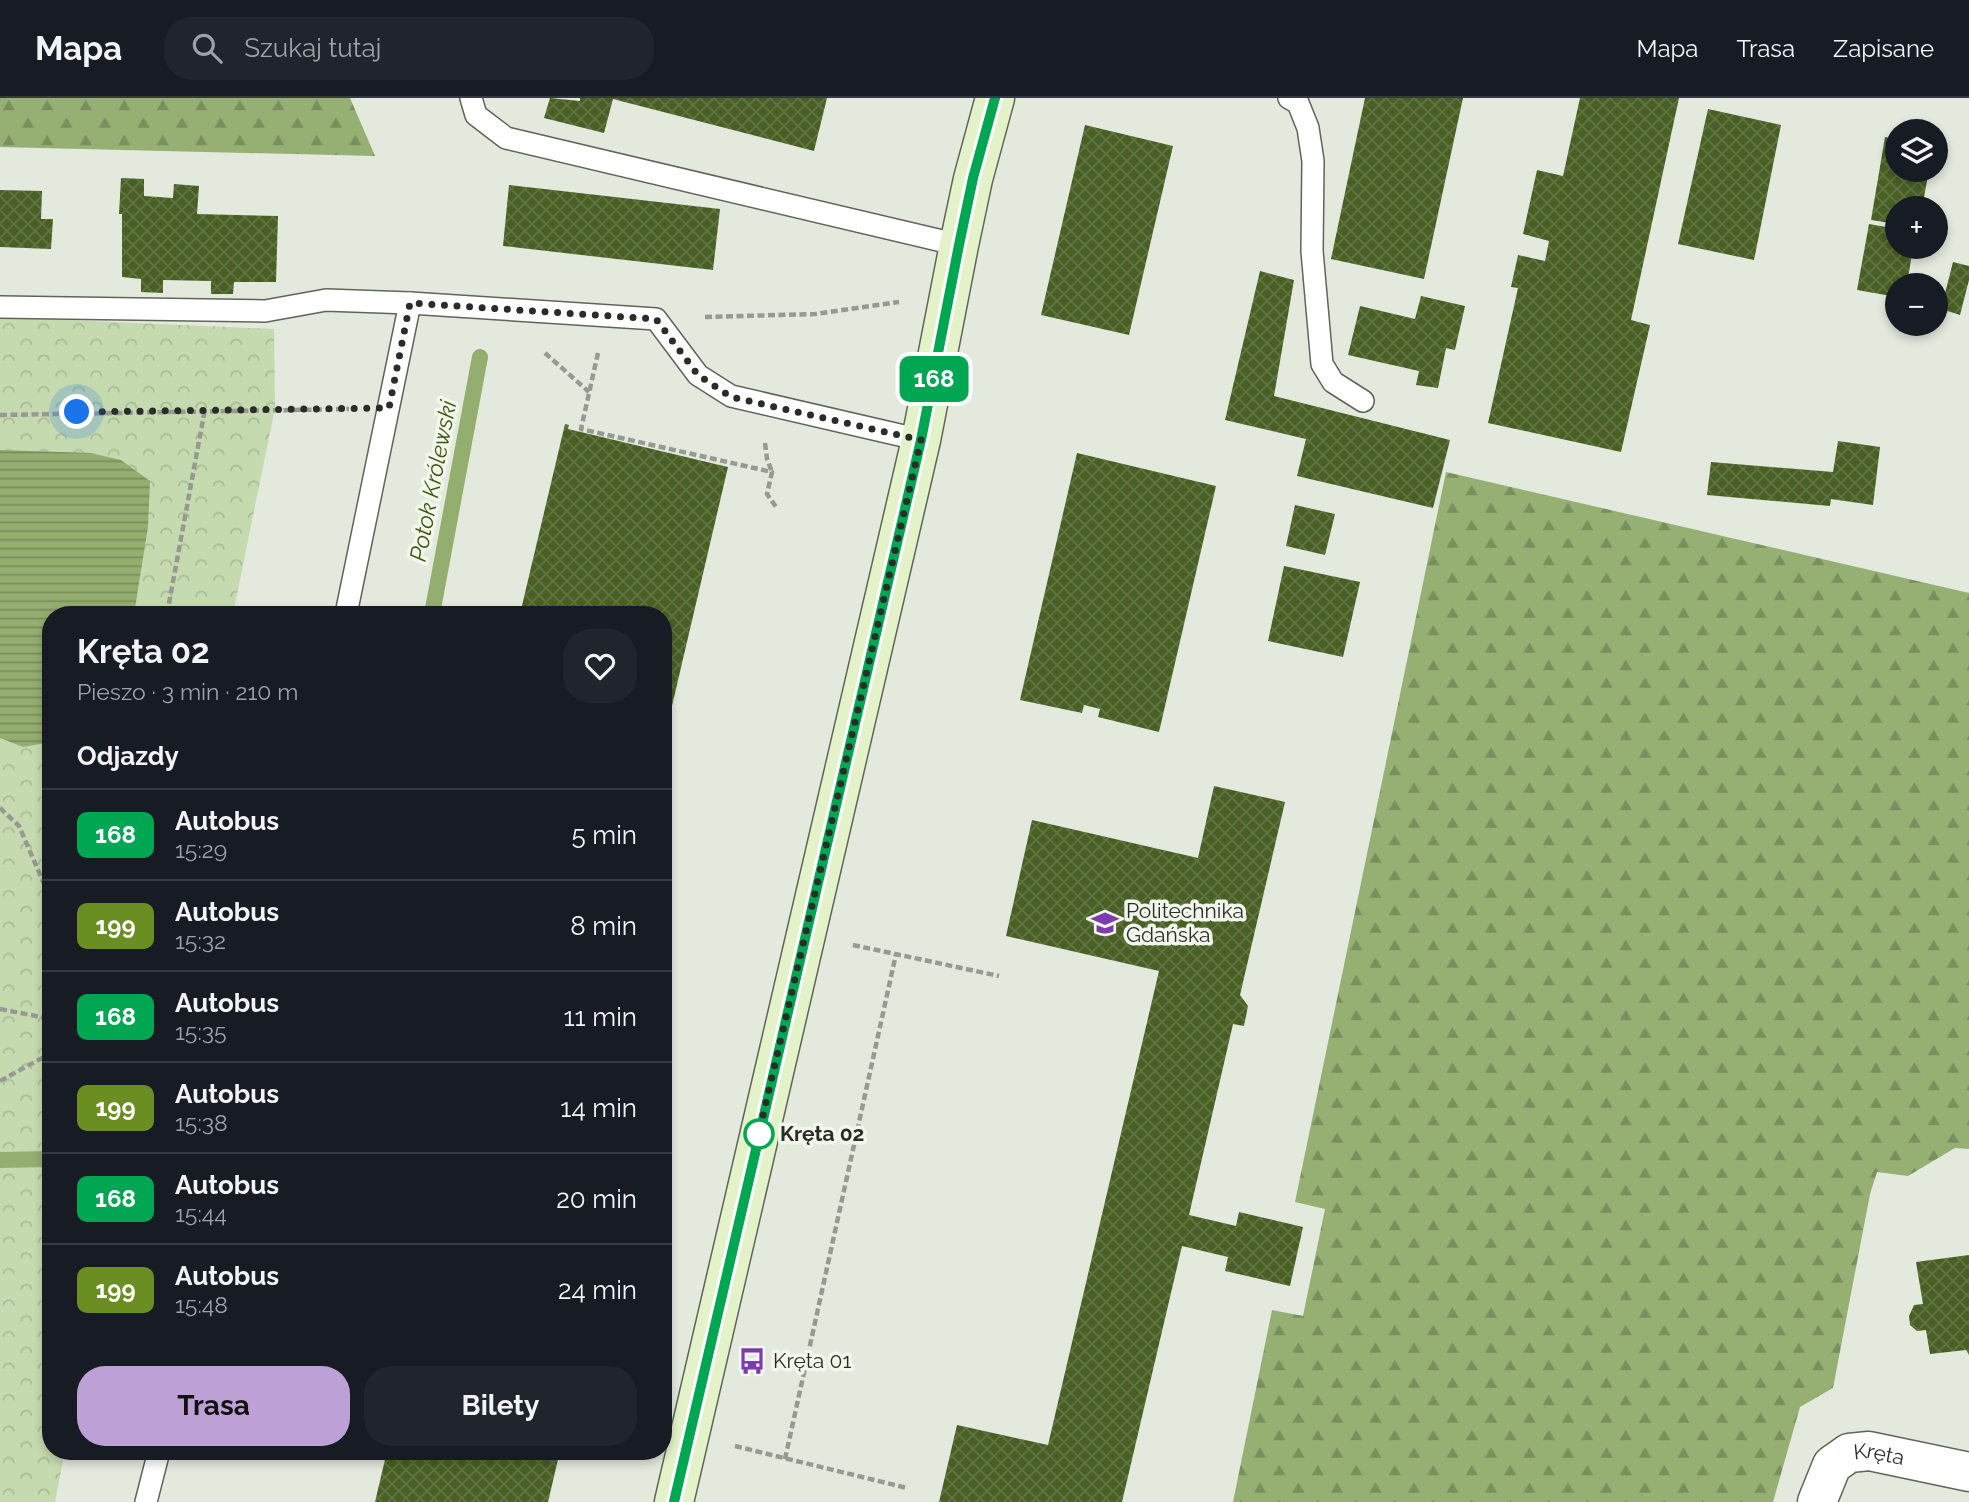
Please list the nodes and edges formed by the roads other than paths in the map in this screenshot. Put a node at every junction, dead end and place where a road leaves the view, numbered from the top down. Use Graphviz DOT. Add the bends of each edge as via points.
graph roads {
  1 [pos="471,98"];
  2 [pos="995,98"];
  3 [pos="1289,98"];
  4 [pos="959,245"];
  5 [pos="410,303"];
  6 [pos="0,307"];
  7 [pos="1363,401"];
  8 [pos="921,440"];
  9 [pos="348,606"];
  10 [pos="157,1460"];
  11 [pos="1969,1472"];
  12 [pos="146,1502"];
  13 [pos="674,1502"];
  14 [pos="1816,1502"];
  1 -- 4 [label="lane" via="476,115 506,138"];
  2 -- 4 [label="main road"];
  3 -- 7 [label="lane" via="1298,103 1308,128 1313,161 1311,251 1322,364 1333,382"];
  4 -- 8 [label="main road"];
  5 -- 6 [label="lane" via="326,300 265,311"];
  5 -- 8 [label="lane" via="656,319 698,375 731,397"];
  5 -- 9 [label="lane"];
  8 -- 13 [label="main road"];
  10 -- 12 [label="lane"];
  11 -- 14 [label="street, Kręta" via="1869,1451 1849,1453 1832,1465"];
}
